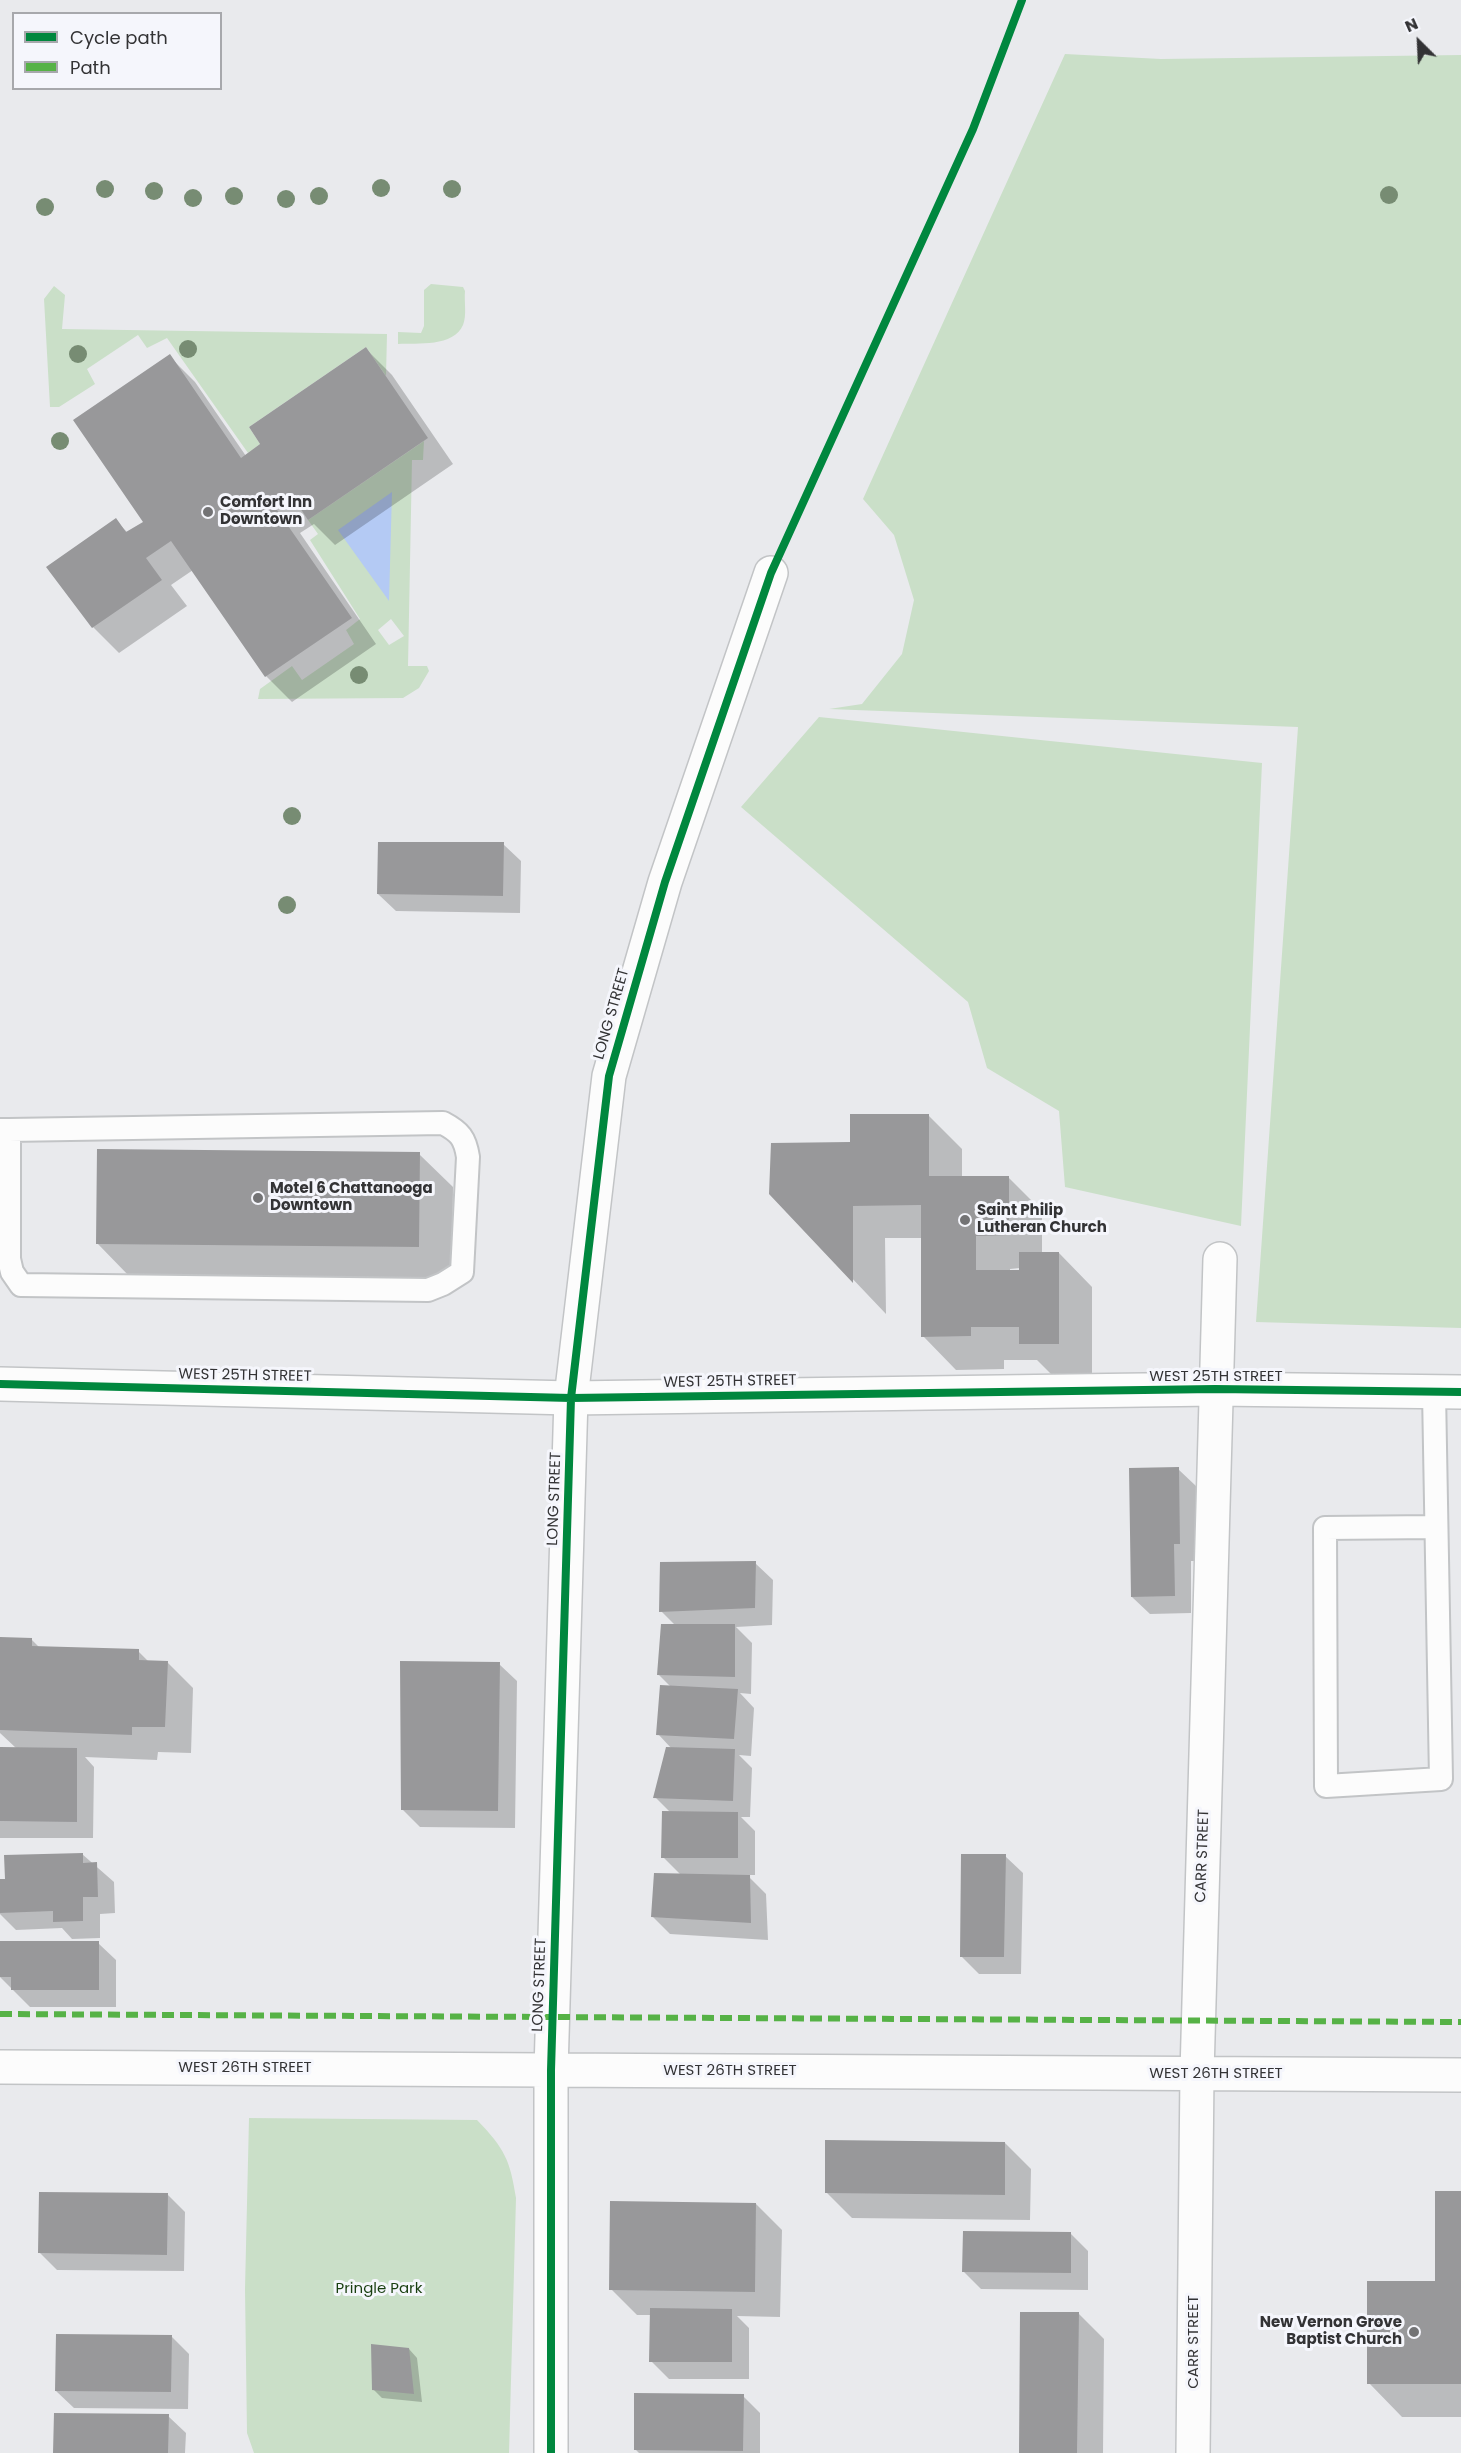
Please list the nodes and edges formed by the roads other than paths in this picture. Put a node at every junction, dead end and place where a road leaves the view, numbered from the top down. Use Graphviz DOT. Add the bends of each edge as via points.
graph roads {
  1 [pos="771,573"];
  2 [pos="4,1130"];
  3 [pos="1220,1259"];
  4 [pos="0,1384"];
  5 [pos="1215,1389"];
  6 [pos="1447,1392"];
  7 [pos="571,1398"];
  8 [pos="1436,1527"];
  9 [pos="0,2067"];
  10 [pos="551,2070"];
  11 [pos="1197,2073"];
  12 [pos="1461,2075"];
  13 [pos="551,2453"];
  14 [pos="1194,2453"];
  1 -- 7 [label="street, LONG STREET" via="665,882 609,1076"];
  2 -- 2 [label="lane" via="9,1259 21,1285 428,1290 462,1272 468,1157 458,1131 443,1124"];
  3 -- 5 [label="street, CARR STREET"];
  4 -- 7 [label="street, WEST 25TH STREET"];
  5 -- 6 [label="street, WEST 25TH STREET"];
  5 -- 7 [label="street, WEST 25TH STREET"];
  5 -- 11 [label="street, CARR STREET"];
  6 -- 8 [label="lane"];
  7 -- 10 [label="street, LONG STREET"];
  8 -- 8 [label="lane" via="1441,1779 1326,1786 1325,1528"];
  9 -- 10 [label="street, WEST 26TH STREET"];
  10 -- 11 [label="street, WEST 26TH STREET"];
  10 -- 13 [label="street, LONG STREET"];
  11 -- 12 [label="street, WEST 26TH STREET"];
  11 -- 14 [label="street, CARR STREET"];
}
